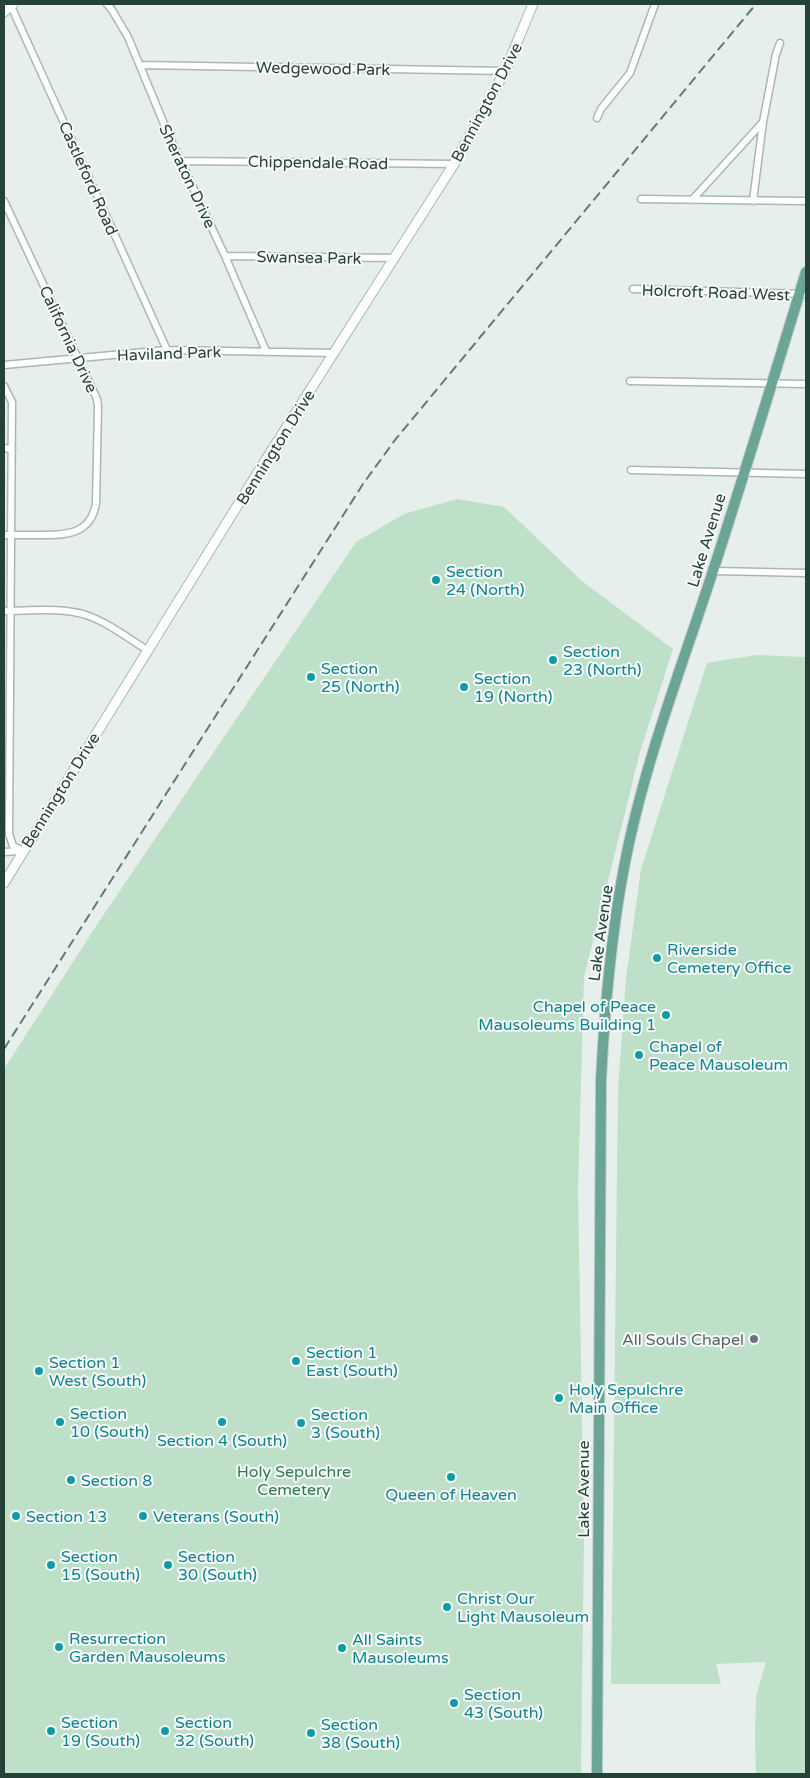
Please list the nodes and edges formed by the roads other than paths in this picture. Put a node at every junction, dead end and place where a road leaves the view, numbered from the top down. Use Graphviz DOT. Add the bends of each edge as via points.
graph roads {
  1 [pos="107,4"];
  2 [pos="533,4"];
  3 [pos="655,4"];
  4 [pos="9,7"];
  5 [pos="780,42"];
  6 [pos="140,65"];
  7 [pos="505,71"];
  8 [pos="597,118"];
  9 [pos="763,122"];
  10 [pos="181,161"];
  11 [pos="454,164"];
  12 [pos="641,200"];
  13 [pos="692,200"];
  14 [pos="4,201"];
  15 [pos="753,201"];
  16 [pos="806,201"];
  17 [pos="225,256"];
  18 [pos="394,258"];
  19 [pos="806,272"];
  20 [pos="634,289"];
  21 [pos="803,294"];
  22 [pos="167,350"];
  23 [pos="266,351"];
  24 [pos="334,353"];
  25 [pos="78,359"];
  26 [pos="4,366"];
  27 [pos="630,381"];
  28 [pos="772,383"];
  29 [pos="806,384"];
  30 [pos="4,386"];
  31 [pos="4,448"];
  32 [pos="12,448"];
  33 [pos="631,470"];
  34 [pos="743,473"];
  35 [pos="806,474"];
  36 [pos="7,535"];
  37 [pos="713,571"];
  38 [pos="806,573"];
  39 [pos="7,610"];
  40 [pos="147,650"];
  41 [pos="7,690"];
  42 [pos="6,770"];
  43 [pos="23,851"];
  44 [pos="4,852"];
  45 [pos="4,883"];
  46 [pos="596,1774"];
  1 -- 6 [label="street, Sheraton Drive" via="121,24"];
  2 -- 7 [label="street, Bennington Drive"];
  3 -- 8 [label="street" via="630,73"];
  4 -- 22 [label="street, Castleford Road"];
  5 -- 9 [label="street"];
  6 -- 7 [label="street, Wedgewood Park"];
  6 -- 10 [label="street, Sheraton Drive"];
  7 -- 11 [label="street, Bennington Drive"];
  9 -- 13 [label="street"];
  9 -- 15 [label="street"];
  10 -- 11 [label="street, Chippendale Road"];
  10 -- 17 [label="street, Sheraton Drive"];
  11 -- 18 [label="street, Bennington Drive"];
  12 -- 13 [label="street"];
  13 -- 15 [label="street"];
  14 -- 25 [label="street, California Drive"];
  15 -- 16 [label="street"];
  17 -- 18 [label="street, Swansea Park"];
  17 -- 23 [label="street, Sheraton Drive"];
  18 -- 24 [label="street, Bennington Drive"];
  19 -- 21 [label="main road, Lake Avenue"];
  20 -- 21 [label="street, Holcroft Road West"];
  21 -- 28 [label="main road, Lake Avenue"];
  22 -- 23 [label="street, Haviland Park"];
  22 -- 25 [label="street, Haviland Park"];
  23 -- 24 [label="street, Haviland Park"];
  24 -- 40 [label="street, Bennington Drive"];
  25 -- 26 [label="street, Haviland Park"];
  25 -- 36 [label="street, California Drive" via="97,399 95,511 81,529 67,534"];
  27 -- 28 [label="street"];
  28 -- 29 [label="street"];
  28 -- 34 [label="main road, Lake Avenue"];
  30 -- 32 [label="street" via="12,402"];
  31 -- 32 [label="street"];
  32 -- 36 [label="street"];
  33 -- 34 [label="street"];
  34 -- 35 [label="street"];
  34 -- 37 [label="main road, Lake Avenue"];
  36 -- 39 [label="street"];
  37 -- 38 [label="street"];
  37 -- 46 [label="main road, Lake Avenue" via="642,793 615,915 608,976 601,1080"];
  39 -- 40 [label="street" via="84,615"];
  39 -- 41 [label="street"];
  40 -- 43 [label="street, Bennington Drive"];
  41 -- 42 [label="street"];
  42 -- 43 [label="street" via="9,839 13,846"];
  43 -- 44 [label="street"];
  43 -- 45 [label="street, Bennington Drive"];
}
